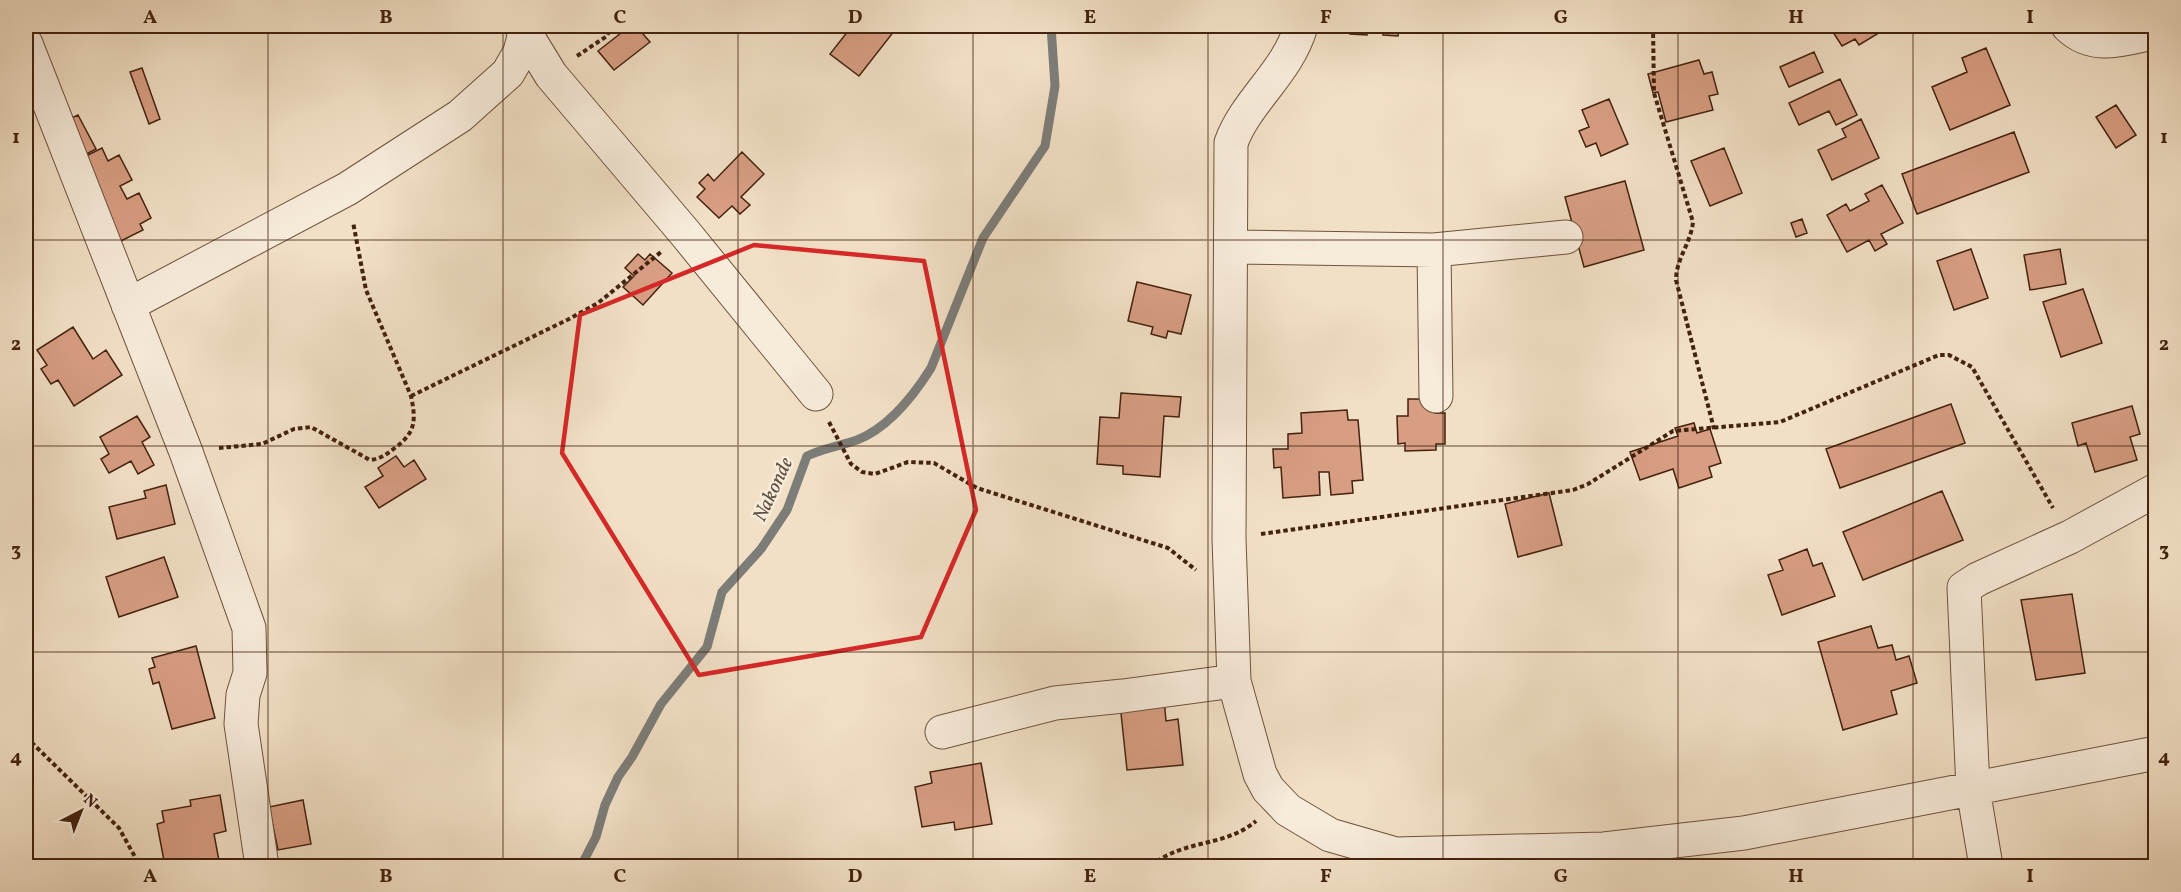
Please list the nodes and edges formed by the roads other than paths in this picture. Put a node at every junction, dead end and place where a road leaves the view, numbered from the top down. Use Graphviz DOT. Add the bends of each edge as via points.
graph roads {
  1 [pos="1301,26"];
  2 [pos="2068,26"];
  3 [pos="523,29"];
  4 [pos="2156,32"];
  5 [pos="26,44"];
  6 [pos="1566,237"];
  7 [pos="1231,247"];
  8 [pos="1434,250"];
  9 [pos="128,305"];
  10 [pos="816,394"];
  11 [pos="1436,396"];
  12 [pos="2156,490"];
  13 [pos="1234,681"];
  14 [pos="942,732"];
  15 [pos="2156,753"];
  16 [pos="1973,789"];
  17 [pos="261,867"];
  18 [pos="1986,867"];
  1 -- 7 [label="street" via="1286,60 1238,127 1231,143"];
  2 -- 4 [label="street" via="2086,38 2104,43"];
  3 -- 9 [label="street" via="520,52 508,73 460,116 347,189"];
  3 -- 10 [label="street" via="551,75"];
  5 -- 9 [label="street"];
  6 -- 8 [label="street"];
  7 -- 8 [label="street"];
  7 -- 13 [label="street" via="1229,601"];
  8 -- 11 [label="street"];
  9 -- 17 [label="street" via="249,628 250,673 243,695 241,724"];
  12 -- 16 [label="street" via="1964,588"];
  13 -- 14 [label="street" via="1055,703"];
  13 -- 16 [label="street" via="1260,774 1280,802 1330,836 1396,854 1604,849 1744,833"];
  15 -- 16 [label="street"];
  16 -- 18 [label="street"];
}
